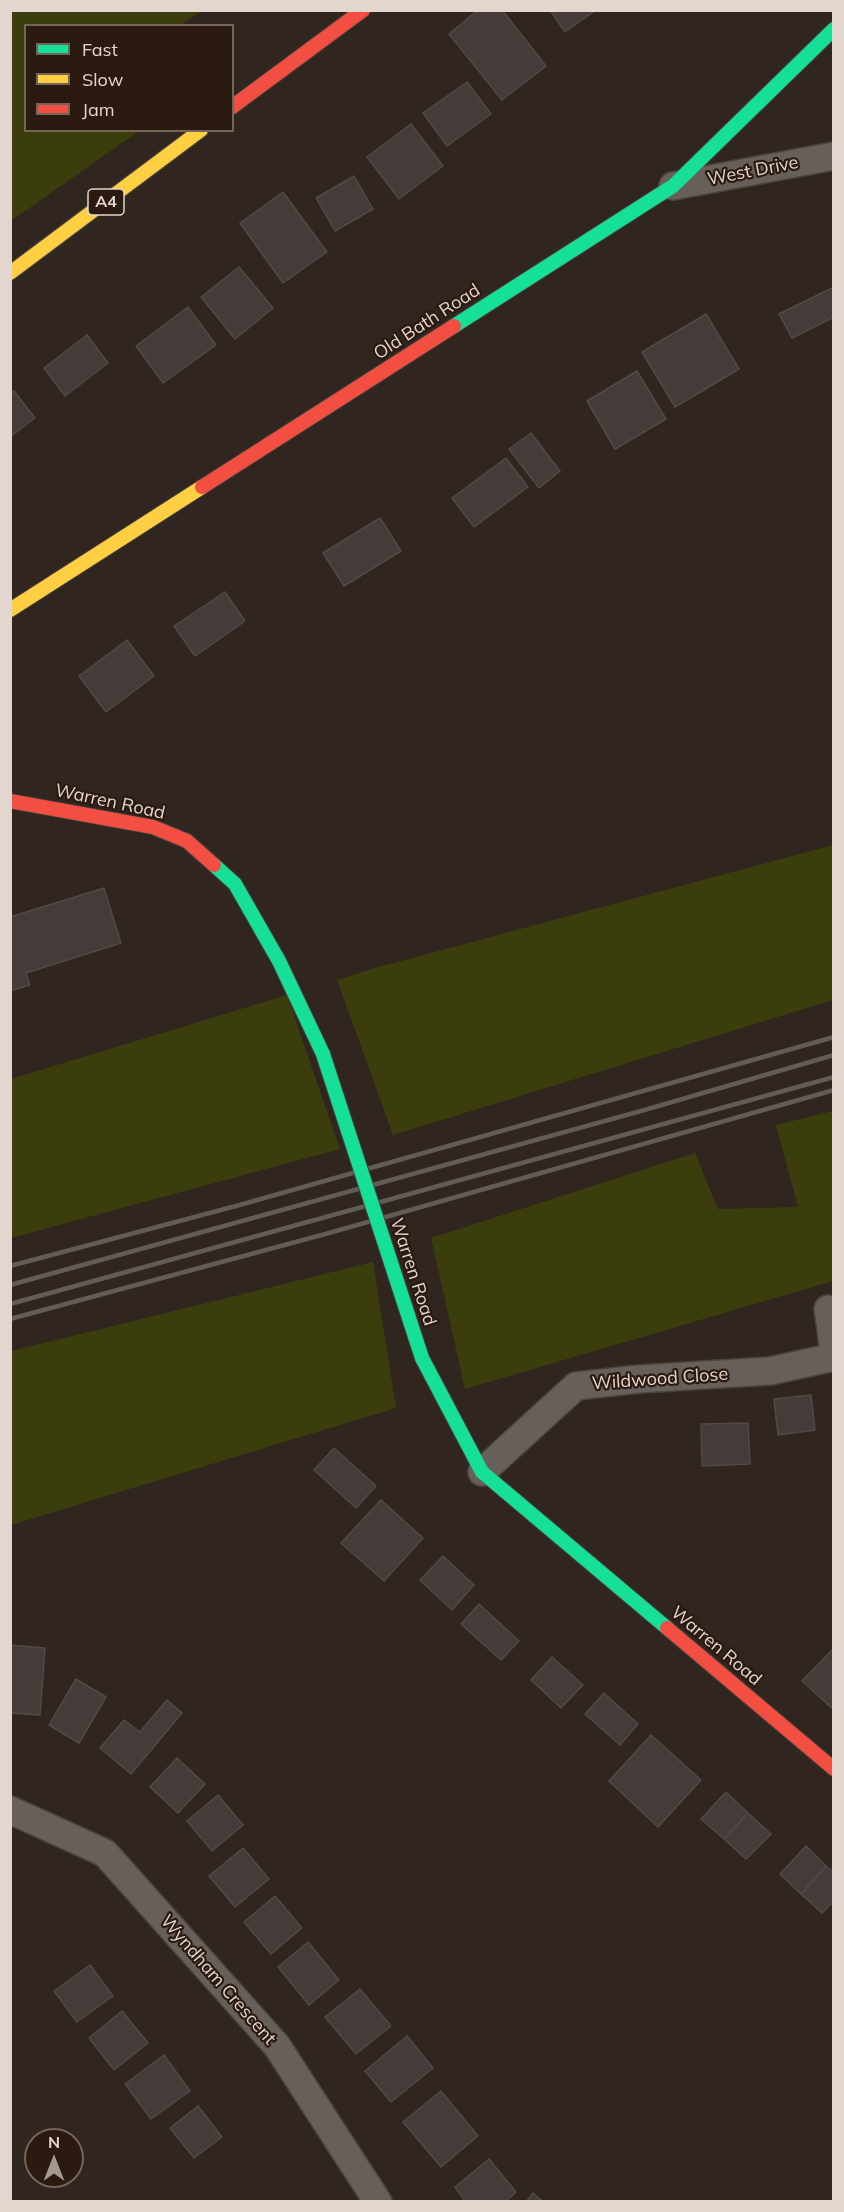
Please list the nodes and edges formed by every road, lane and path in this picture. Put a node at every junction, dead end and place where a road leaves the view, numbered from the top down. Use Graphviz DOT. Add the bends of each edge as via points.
graph roads {
  1 [pos="363,10"];
  2 [pos="834,29"];
  3 [pos="234,106"];
  4 [pos="198,132"];
  5 [pos="834,156"];
  6 [pos="673,186"];
  7 [pos="10,273"];
  8 [pos="10,610"];
  9 [pos="10,801"];
  10 [pos="828,1310"];
  11 [pos="834,1352"];
  12 [pos="834,1357"];
  13 [pos="483,1472"];
  14 [pos="834,1769"];
  15 [pos="10,1809"];
  16 [pos="378,2202"];
  1 -- 3 [label="street"];
  2 -- 6 [label="street, Old Bath Road"];
  4 -- 7 [label="street, A4"];
  5 -- 6 [label="street, West Drive"];
  6 -- 8 [label="street, Old Bath Road"];
  9 -- 13 [label="street, Warren Road, bridge" via="153,827 187,841 235,884 279,961 323,1054 422,1358"];
  10 -- 11 [label="street"];
  12 -- 13 [label="street, Wildwood Close" via="770,1371 576,1386"];
  13 -- 14 [label="street, Warren Road"];
  15 -- 16 [label="street, Wyndham Crescent" via="105,1853 277,2046"];
}
